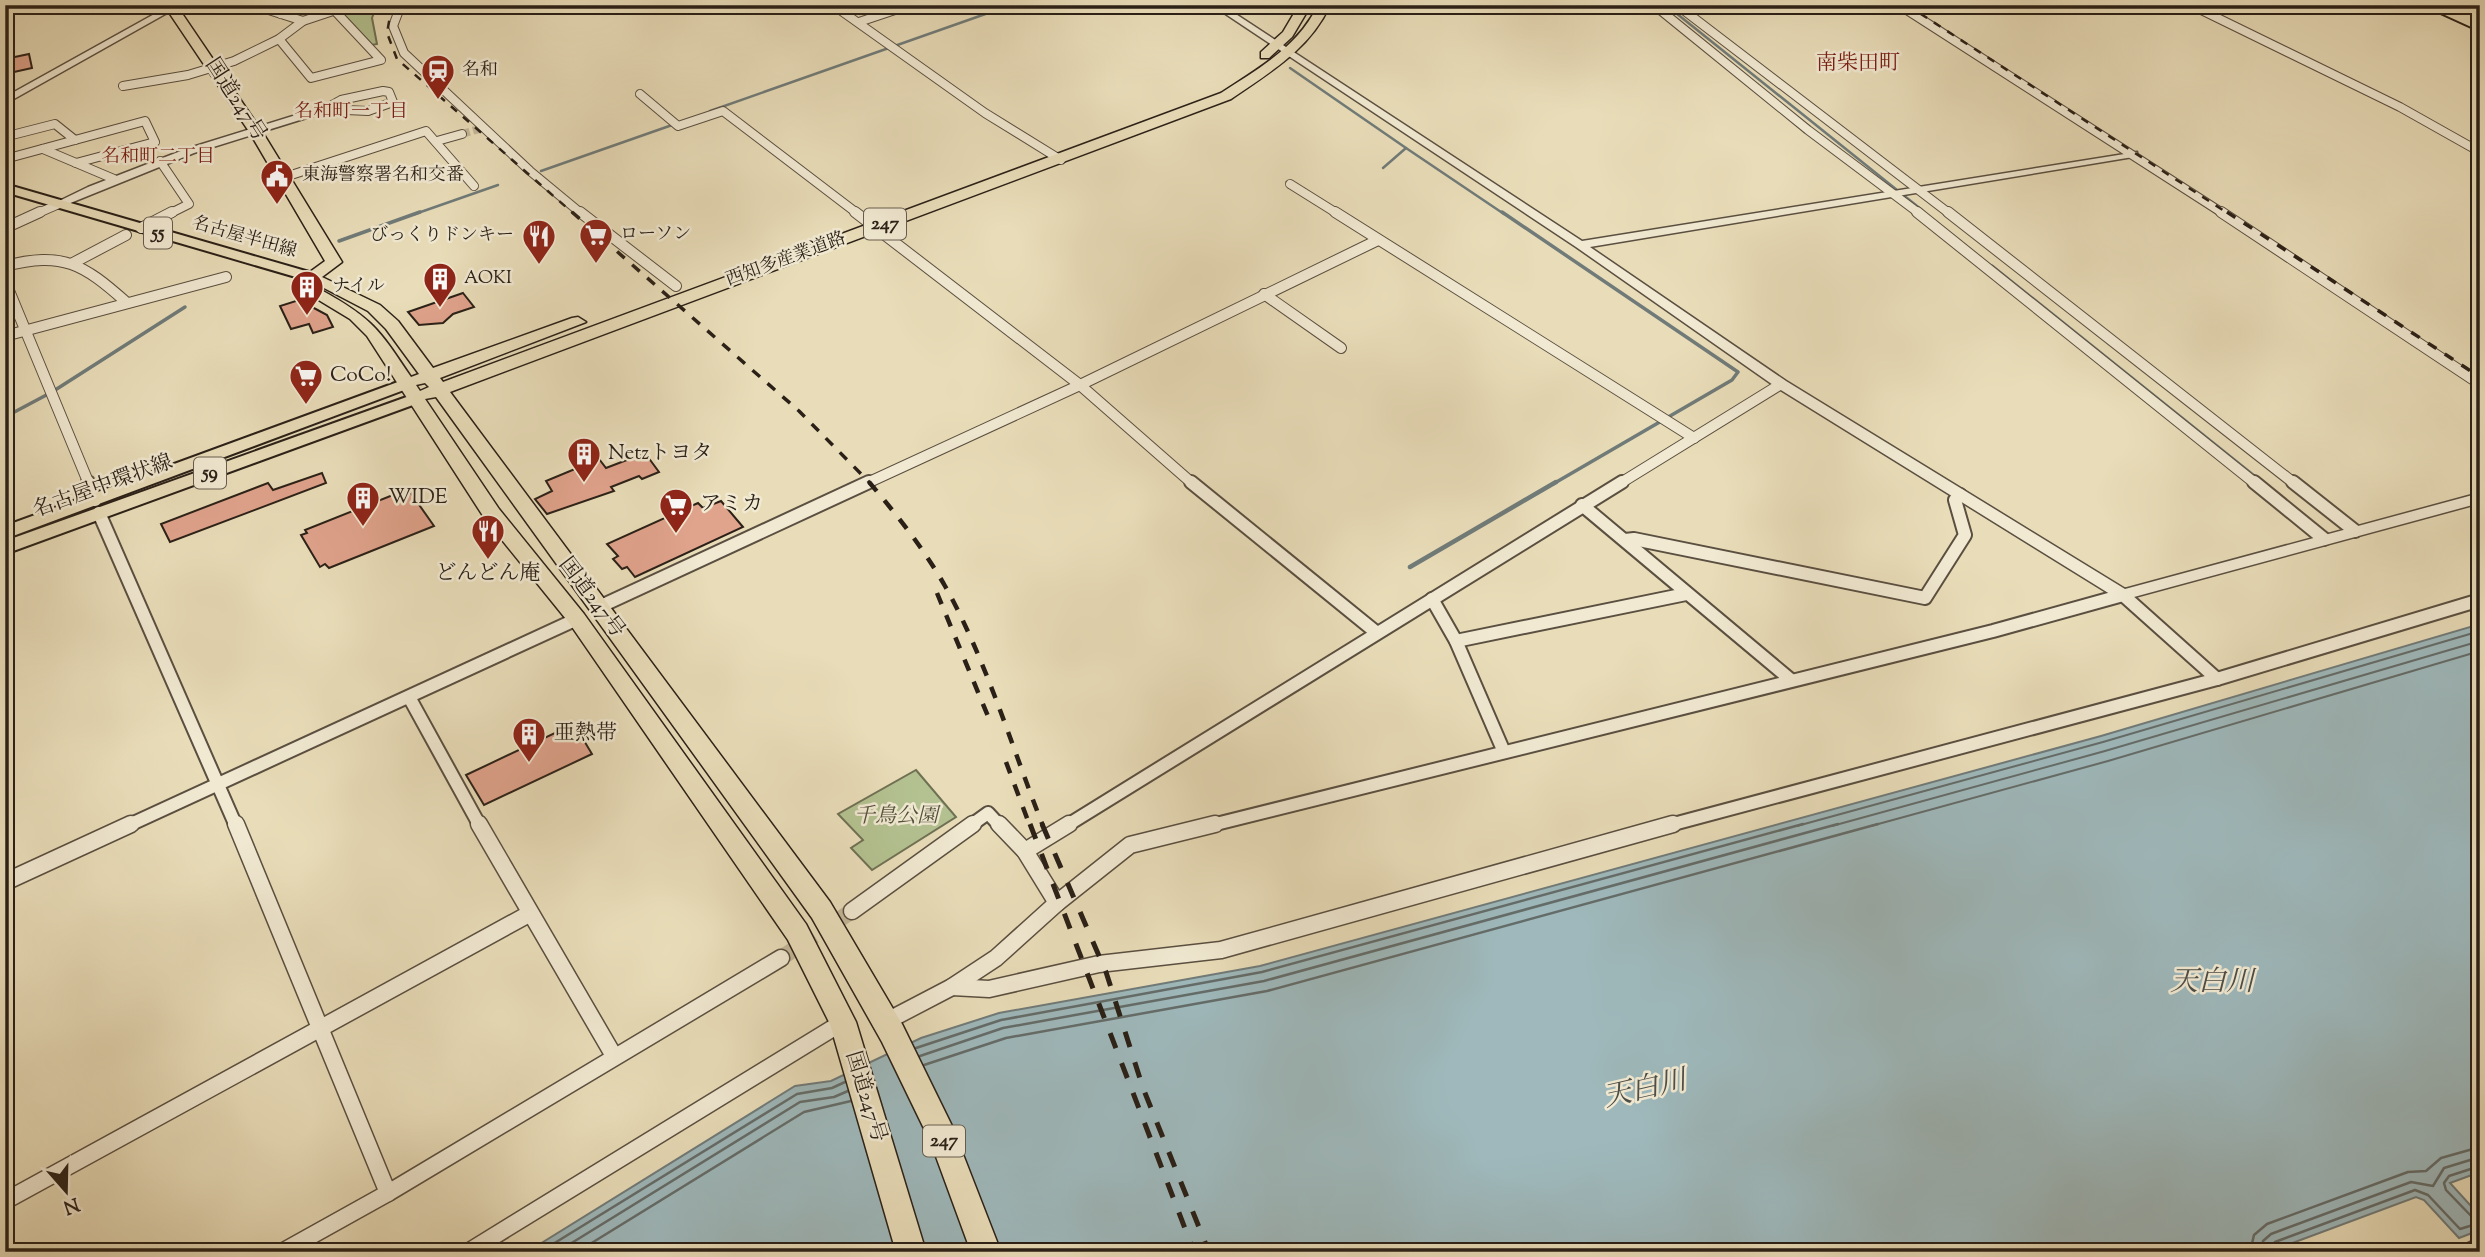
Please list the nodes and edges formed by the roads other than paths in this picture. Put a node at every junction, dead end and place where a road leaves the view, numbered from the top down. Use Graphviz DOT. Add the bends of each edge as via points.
graph roads {
  1 [pos="253,5"];
  2 [pos="304,5"];
  3 [pos="351,5"];
  4 [pos="401,5"];
  5 [pos="833,5"];
  6 [pos="910,5"];
  7 [pos="1216,5"];
  8 [pos="1305,5"];
  9 [pos="1324,5"];
  10 [pos="1654,5"];
  11 [pos="1677,5"];
  12 [pos="1899,5"];
  13 [pos="2191,5"];
  14 [pos="2428,5"];
  15 [pos="2436,5"];
  16 [pos="2444,5"];
  17 [pos="2460,5"];
  18 [pos="174,6"];
  19 [pos="335,11"];
  20 [pos="281,13"];
  21 [pos="2480,14"];
  22 [pos="303,21"];
  23 [pos="859,22"];
  24 [pos="2480,24"];
  25 [pos="279,39"];
  26 [pos="1283,50"];
  27 [pos="215,67"];
  28 [pos="123,86"];
  29 [pos="640,94"];
  30 [pos="5,101"];
  31 [pos="325,109"];
  32 [pos="253,128"];
  33 [pos="462,134"];
  34 [pos="12,135"];
  35 [pos="75,140"];
  36 [pos="437,141"];
  37 [pos="43,149"];
  38 [pos="1047,152"];
  39 [pos="2480,152"];
  40 [pos="2133,154"];
  41 [pos="5,159"];
  42 [pos="160,160"];
  43 [pos="1061,160"];
  44 [pos="76,163"];
  45 [pos="285,177"];
  46 [pos="114,179"];
  47 [pos="1290,184"];
  48 [pos="474,186"];
  49 [pos="5,188"];
  50 [pos="1919,189"];
  51 [pos="1893,193"];
  52 [pos="5,201"];
  53 [pos="60,204"];
  54 [pos="45,212"];
  55 [pos="870,223"];
  56 [pos="5,228"];
  57 [pos="141,228"];
  58 [pos="125,235"];
  59 [pos="1378,240"];
  60 [pos="1580,245"];
  61 [pos="73,263"];
  62 [pos="5,266"];
  63 [pos="226,277"];
  64 [pos="5,281"];
  65 [pos="306,282"];
  66 [pos="676,286"];
  67 [pos="1264,294"];
  68 [pos="9,298"];
  69 [pos="126,302"];
  70 [pos="28,331"];
  71 [pos="5,336"];
  72 [pos="1341,348"];
  73 [pos="433,383"];
  74 [pos="1782,384"];
  75 [pos="2480,384"];
  76 [pos="1080,385"];
  77 [pos="411,391"];
  78 [pos="1694,439"];
  79 [pos="1960,495"];
  80 [pos="2480,498"];
  81 [pos="1582,505"];
  82 [pos="97,506"];
  83 [pos="2355,531"];
  84 [pos="5,533"];
  85 [pos="2324,539"];
  86 [pos="1625,540"];
  87 [pos="5,548"];
  88 [pos="1686,594"];
  89 [pos="2123,595"];
  90 [pos="1432,599"];
  91 [pos="2480,600"];
  92 [pos="599,607"];
  93 [pos="577,619"];
  94 [pos="1377,633"];
  95 [pos="1456,641"];
  96 [pos="2217,679"];
  97 [pos="1791,680"];
  98 [pos="409,697"];
  99 [pos="1504,752"];
  100 [pos="219,784"];
  101 [pos="1025,851"];
  102 [pos="5,882"];
  103 [pos="1057,902"];
  104 [pos="852,911"];
  105 [pos="529,914"];
  106 [pos="781,958"];
  107 [pos="952,987"];
  108 [pos="843,1022"];
  109 [pos="320,1028"];
  110 [pos="889,1028"];
  111 [pos="614,1056"];
  112 [pos="388,1193"];
  113 [pos="5,1201"];
  114 [pos="2480,1247"];
  115 [pos="282,1252"];
  116 [pos="468,1252"];
  117 [pos="911,1252"];
  118 [pos="985,1252"];
  119 [pos="2468,1252"];
  1 -- 20 [label="street"];
  2 -- 20 [label="street"];
  3 -- 19 [label="street"];
  4 -- 66 [label="street" via="393,26 404,53 530,171"];
  5 -- 23 [label="street"];
  6 -- 23 [label="street"];
  7 -- 26 [label="street"];
  8 -- 26 [label="highway, 西知多産業道路 / 247"];
  9 -- 26 [label="highway, 西知多産業道路 / 247" via="1316,22"];
  10 -- 51 [label="street"];
  11 -- 50 [label="street"];
  12 -- 40 [label="street"];
  13 -- 39 [label="street" via="2400,107"];
  14 -- 24 [label="main road"];
  15 -- 24 [label="highway"];
  16 -- 24 [label="highway"];
  17 -- 21 [label="highway"];
  18 -- 27 [label="highway, 国道247号"];
  18 -- 30 [label="street"];
  19 -- 22 [label="street"];
  19 -- 25 [label="street" via="381,60 311,79"];
  20 -- 22 [label="street"];
  22 -- 25 [label="street"];
  23 -- 38 [label="street"];
  25 -- 27 [label="street"];
  26 -- 38 [label="highway, 西知多産業道路 / 247" via="1210,91"];
  26 -- 43 [label="highway, 西知多産業道路 / 247" via="1226,96"];
  26 -- 60 [label="street"];
  27 -- 28 [label="street"];
  27 -- 32 [label="highway, 国道247号"];
  29 -- 55 [label="street" via="678,126 723,111"];
  31 -- 31 [label="street" via="372,92 389,92 394,98 378,109"];
  31 -- 32 [label="street"];
  32 -- 42 [label="street"];
  32 -- 45 [label="highway, 国道247号"];
  33 -- 36 [label="street"];
  34 -- 35 [label="street" via="55,124"];
  35 -- 37 [label="street"];
  35 -- 44 [label="street" via="145,121 155,142"];
  36 -- 45 [label="street" via="426,131"];
  36 -- 48 [label="street"];
  37 -- 41 [label="street"];
  37 -- 44 [label="street"];
  38 -- 43 [label="street"];
  38 -- 55 [label="highway, 西知多産業道路 / 247"];
  40 -- 50 [label="street"];
  40 -- 75 [label="street"];
  42 -- 46 [label="street"];
  42 -- 57 [label="street" via="189,204"];
  43 -- 55 [label="highway, 西知多産業道路 / 247"];
  44 -- 46 [label="street"];
  45 -- 65 [label="highway, 国道247号" via="334,262"];
  46 -- 53 [label="street"];
  47 -- 59 [label="street"];
  49 -- 53 [label="main road, 名古屋半田線 / 55"];
  50 -- 51 [label="street"];
  50 -- 83 [label="street"];
  51 -- 60 [label="street"];
  51 -- 85 [label="street"];
  52 -- 54 [label="main road, 名古屋半田線 / 55"];
  53 -- 54 [label="street"];
  53 -- 57 [label="main road, 名古屋半田線 / 55"];
  54 -- 56 [label="street"];
  54 -- 58 [label="main road, 名古屋半田線 / 55"];
  55 -- 66 [label="highway, 西知多産業道路 / 247"];
  55 -- 73 [label="highway, 西知多産業道路 / 247"];
  55 -- 76 [label="street"];
  57 -- 65 [label="main road, 名古屋半田線 / 55"];
  58 -- 61 [label="street"];
  58 -- 65 [label="main road, 名古屋半田線 / 55"];
  59 -- 67 [label="street"];
  59 -- 78 [label="street"];
  60 -- 74 [label="street"];
  61 -- 62 [label="street" via="40,256"];
  61 -- 69 [label="street" via="92,272"];
  63 -- 69 [label="street"];
  64 -- 68 [label="street"];
  65 -- 73 [label="highway, 国道247号 / 247" via="374,308"];
  65 -- 77 [label="highway, 国道247号" via="373,332"];
  66 -- 73 [label="highway, 西知多産業道路 / 247"];
  67 -- 72 [label="street"];
  67 -- 76 [label="street"];
  68 -- 70 [label="street"];
  69 -- 70 [label="street"];
  70 -- 71 [label="street"];
  70 -- 82 [label="street"];
  73 -- 77 [label="highway, 西知多産業道路 / 247"];
  73 -- 92 [label="highway, 国道247号 / 247"];
  74 -- 78 [label="street"];
  74 -- 79 [label="street"];
  76 -- 92 [label="street"];
  76 -- 94 [label="street" via="1171,466"];
  77 -- 82 [label="main road, 名古屋中環状線 / 59"];
  77 -- 93 [label="highway, 国道247号" via="492,514"];
  78 -- 81 [label="street"];
  79 -- 86 [label="street" via="1955,500 1965,535 1926,598"];
  79 -- 89 [label="street"];
  80 -- 83 [label="street"];
  81 -- 86 [label="street"];
  81 -- 90 [label="street"];
  82 -- 84 [label="main road, 名古屋中環状線 / 59"];
  82 -- 87 [label="main road, 名古屋中環状線 / 59"];
  82 -- 100 [label="street"];
  83 -- 85 [label="street"];
  85 -- 89 [label="street"];
  86 -- 88 [label="street"];
  88 -- 95 [label="street"];
  88 -- 97 [label="street"];
  89 -- 96 [label="street"];
  89 -- 97 [label="street"];
  90 -- 94 [label="street"];
  90 -- 95 [label="street"];
  91 -- 96 [label="street"];
  92 -- 110 [label="highway, 国道247号 / 247" via="821,910"];
  93 -- 98 [label="street"];
  93 -- 108 [label="highway, 国道247号" via="797,932"];
  94 -- 101 [label="street"];
  95 -- 99 [label="street"];
  96 -- 107 [label="street" via="1221,950 1099,964 989,989"];
  97 -- 99 [label="street"];
  98 -- 100 [label="street"];
  98 -- 105 [label="street"];
  99 -- 103 [label="street" via="1130,845"];
  100 -- 102 [label="street"];
  100 -- 109 [label="street"];
  101 -- 103 [label="street"];
  101 -- 104 [label="street" via="988,813"];
  103 -- 107 [label="street" via="996,958"];
  105 -- 109 [label="street"];
  105 -- 111 [label="street"];
  106 -- 111 [label="street"];
  107 -- 110 [label="street"];
  108 -- 116 [label="street"];
  108 -- 117 [label="highway, 国道247号"];
  109 -- 112 [label="street"];
  109 -- 113 [label="street"];
  110 -- 118 [label="highway, 国道247号 / 247" via="942,1136"];
  111 -- 112 [label="street"];
  112 -- 115 [label="street"];
  114 -- 119 [label="street"];
}
